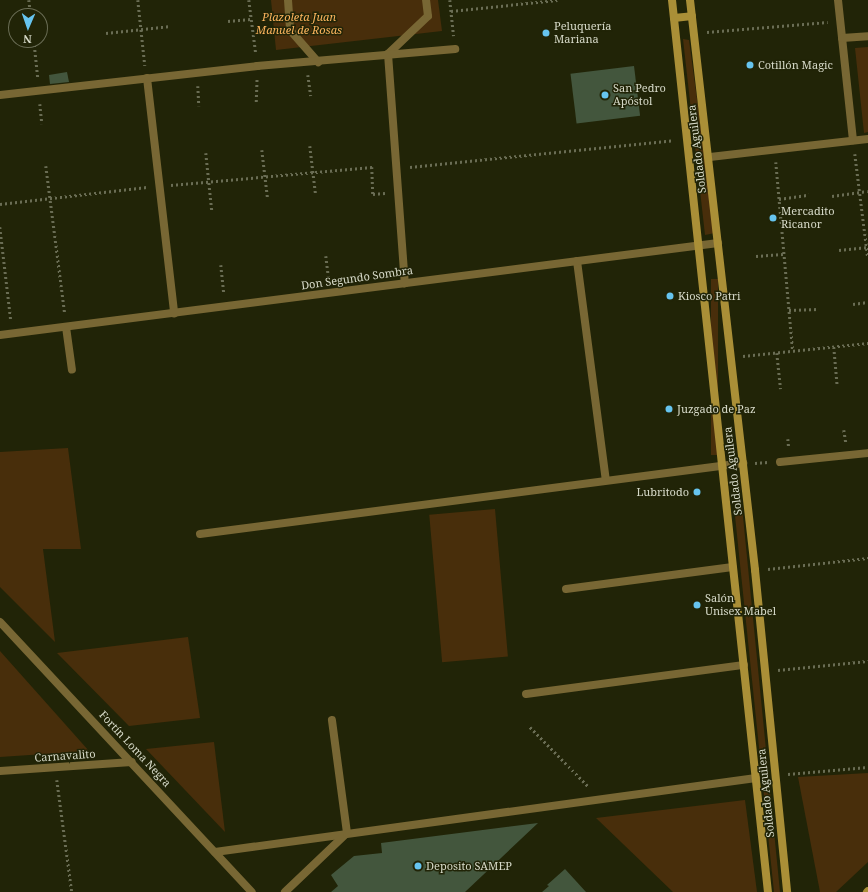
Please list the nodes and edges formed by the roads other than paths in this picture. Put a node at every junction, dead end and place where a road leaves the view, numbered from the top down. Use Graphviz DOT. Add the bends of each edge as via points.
graph roads {
  1 [pos="288,0"];
  2 [pos="426,0"];
  3 [pos="672,0"];
  4 [pos="690,0"];
  5 [pos="838,0"];
  6 [pos="692,16"];
  7 [pos="674,18"];
  8 [pos="868,36"];
  9 [pos="842,38"];
  10 [pos="455,49"];
  11 [pos="388,54"];
  12 [pos="318,62"];
  13 [pos="147,78"];
  14 [pos="0,95"];
  15 [pos="868,139"];
  16 [pos="853,140"];
  17 [pos="710,157"];
  18 [pos="718,243"];
  19 [pos="699,246"];
  20 [pos="577,262"];
  21 [pos="405,283"];
  22 [pos="174,313"];
  23 [pos="66,327"];
  24 [pos="0,336"];
  25 [pos="72,370"];
  26 [pos="868,453"];
  27 [pos="780,462"];
  28 [pos="743,463"];
  29 [pos="722,465"];
  30 [pos="606,480"];
  31 [pos="200,534"];
  32 [pos="733,567"];
  33 [pos="566,589"];
  34 [pos="0,622"];
  35 [pos="744,665"];
  36 [pos="526,694"];
  37 [pos="332,720"];
  38 [pos="132,762"];
  39 [pos="0,771"];
  40 [pos="756,778"];
  41 [pos="347,833"];
  42 [pos="215,852"];
  43 [pos="252,892"];
  44 [pos="285,892"];
  45 [pos="768,892"];
  46 [pos="788,892"];
  1 -- 12 [label="street" via="290,30"];
  2 -- 11 [label="street" via="428,16"];
  3 -- 7 [label="street, Soldado Aguilera"];
  4 -- 6 [label="street, Soldado Aguilera"];
  5 -- 9 [label="street"];
  6 -- 7 [label="street"];
  6 -- 17 [label="street, Soldado Aguilera"];
  7 -- 19 [label="street, Soldado Aguilera"];
  8 -- 9 [label="street"];
  9 -- 16 [label="street"];
  10 -- 11 [label="street"];
  11 -- 12 [label="street"];
  11 -- 21 [label="street"];
  12 -- 13 [label="street"];
  13 -- 14 [label="street"];
  13 -- 22 [label="street"];
  15 -- 16 [label="street"];
  16 -- 17 [label="street"];
  17 -- 18 [label="street, Soldado Aguilera"];
  18 -- 19 [label="street, Don Segundo Sombra"];
  18 -- 28 [label="street, Soldado Aguilera"];
  19 -- 20 [label="street, Don Segundo Sombra"];
  19 -- 29 [label="street, Soldado Aguilera"];
  20 -- 21 [label="street, Don Segundo Sombra"];
  20 -- 30 [label="street"];
  21 -- 22 [label="street, Don Segundo Sombra"];
  22 -- 23 [label="street, Don Segundo Sombra"];
  23 -- 24 [label="street, Don Segundo Sombra"];
  23 -- 25 [label="street"];
  26 -- 27 [label="street"];
  28 -- 29 [label="street"];
  28 -- 46 [label="street, Soldado Aguilera"];
  29 -- 30 [label="street"];
  29 -- 32 [label="street, Soldado Aguilera"];
  30 -- 31 [label="street"];
  32 -- 33 [label="street"];
  32 -- 35 [label="street, Soldado Aguilera"];
  34 -- 38 [label="street, Fortín Loma Negra"];
  35 -- 36 [label="street"];
  35 -- 40 [label="street, Soldado Aguilera"];
  37 -- 41 [label="street"];
  38 -- 39 [label="street, Carnavalito"];
  38 -- 42 [label="street, Fortín Loma Negra"];
  40 -- 41 [label="street"];
  40 -- 45 [label="street, Soldado Aguilera"];
  41 -- 42 [label="street"];
  41 -- 44 [label="street"];
  42 -- 43 [label="street, Fortín Loma Negra"];
}
